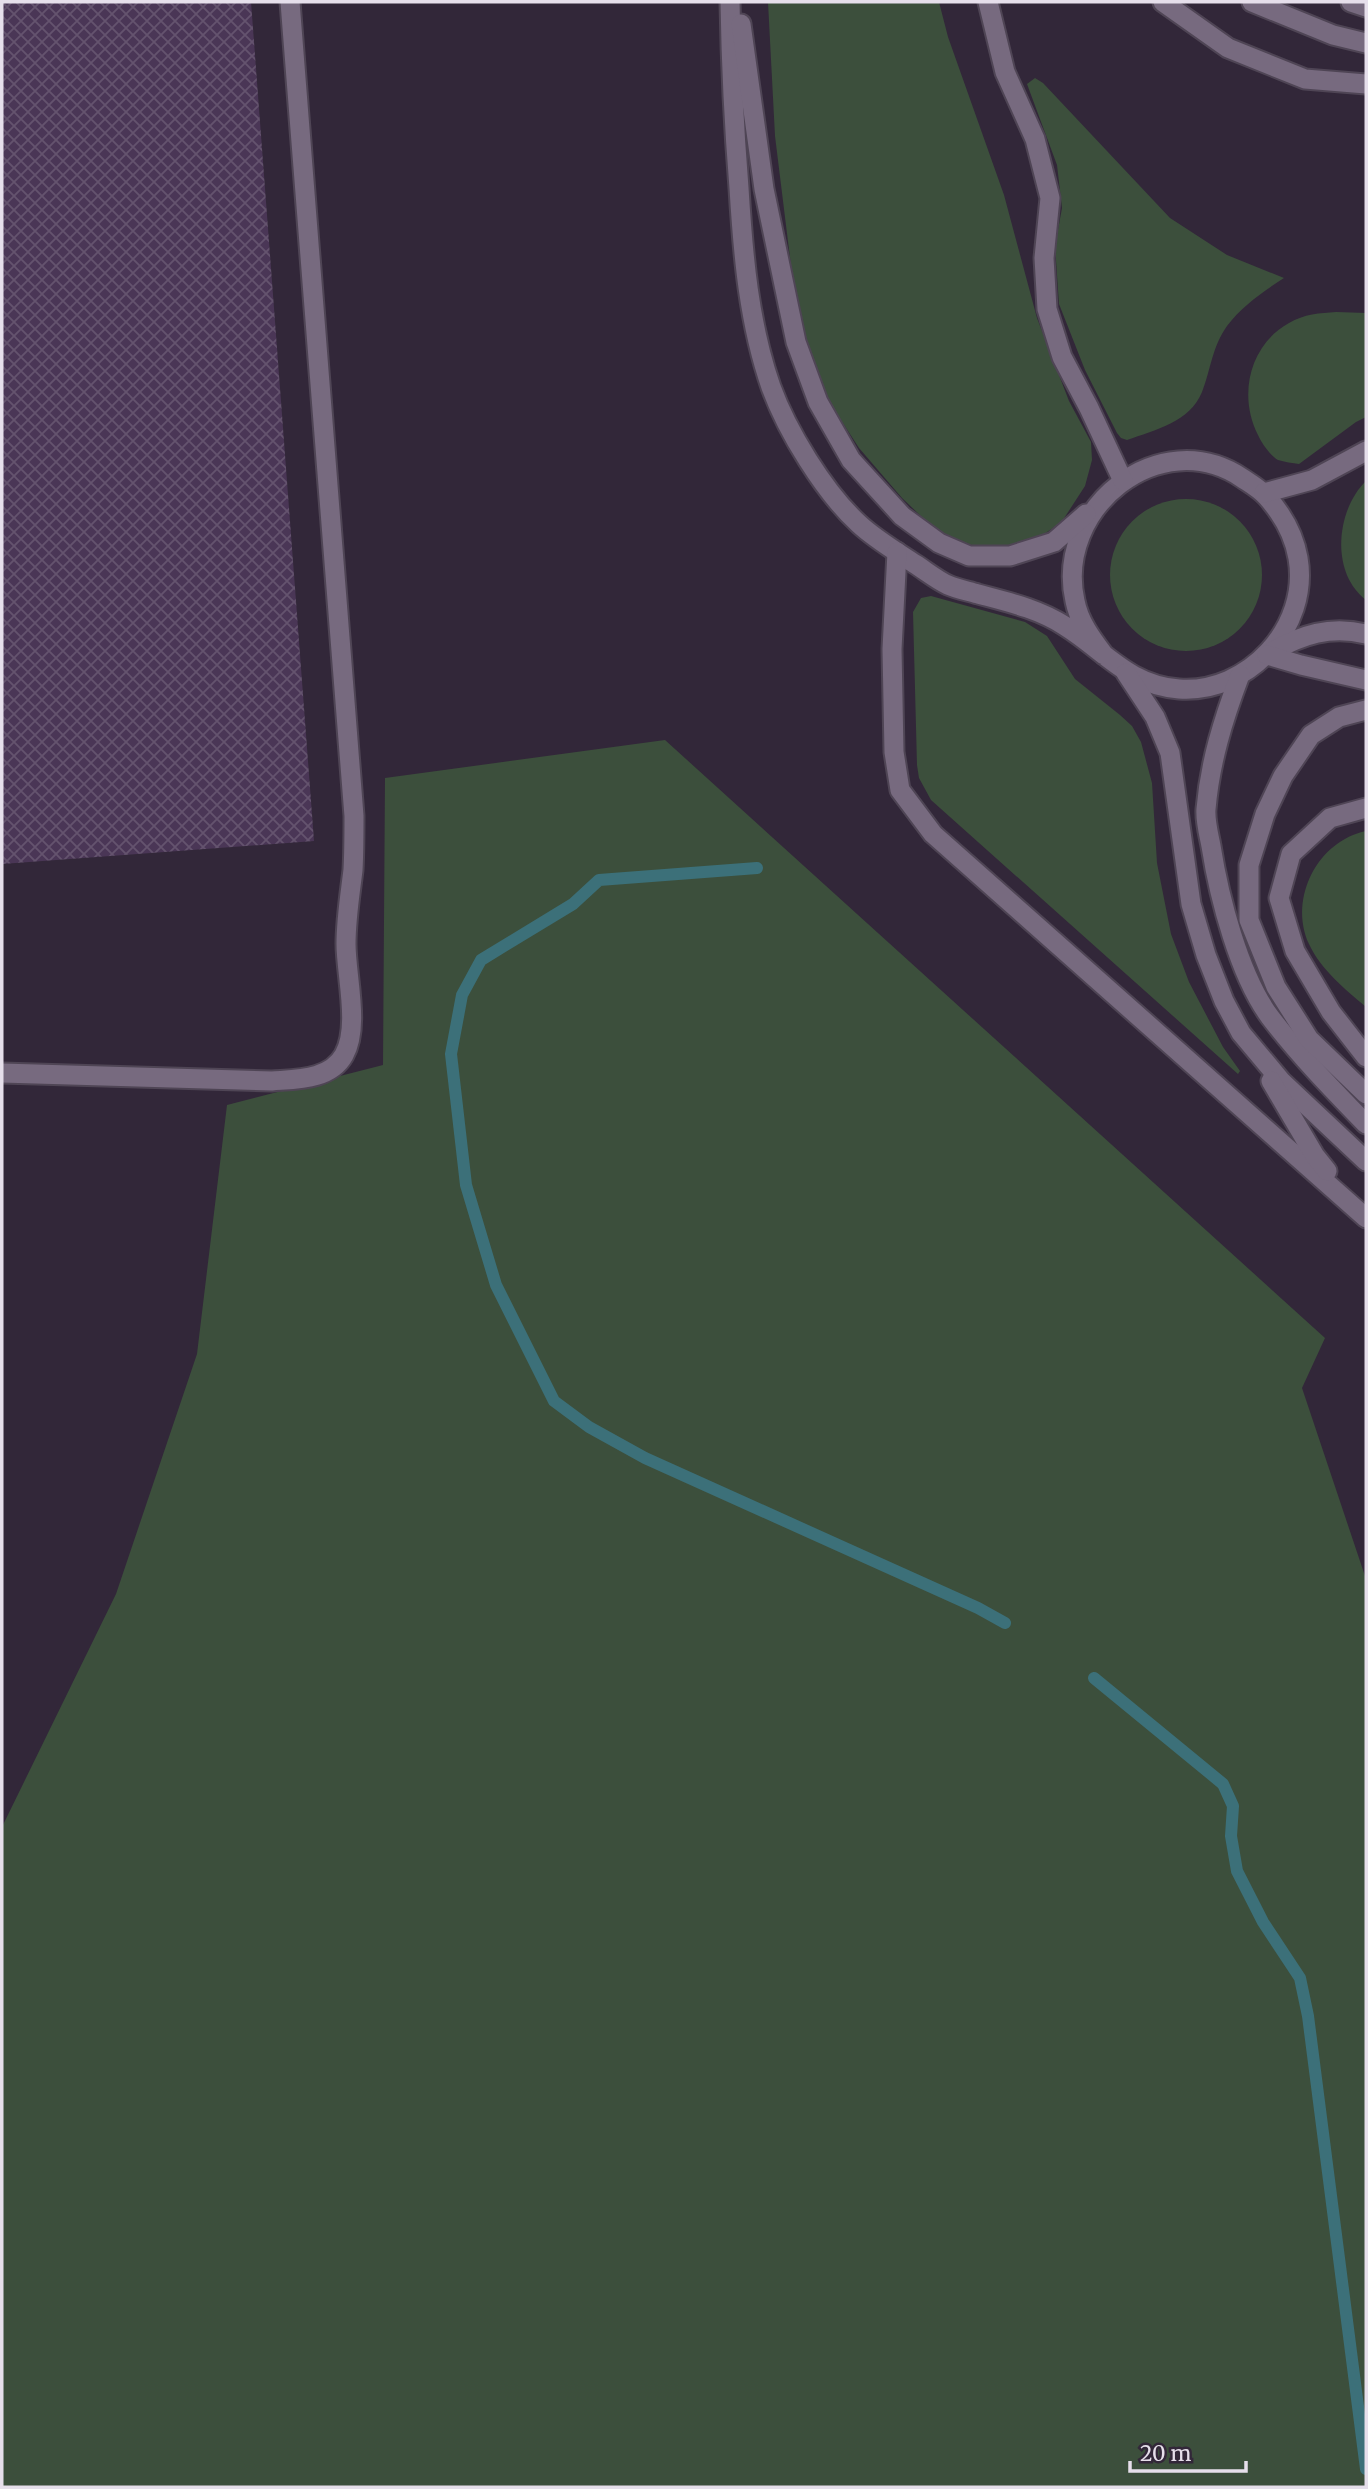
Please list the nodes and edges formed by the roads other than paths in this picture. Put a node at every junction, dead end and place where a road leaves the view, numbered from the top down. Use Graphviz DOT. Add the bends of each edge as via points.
graph roads {
  1 [pos="290,2"];
  2 [pos="730,2"];
  3 [pos="738,2"];
  4 [pos="988,2"];
  5 [pos="1163,2"];
  6 [pos="1252,2"];
  7 [pos="1351,2"];
  8 [pos="1366,7"];
  9 [pos="1366,43"];
  10 [pos="1366,84"];
  11 [pos="1366,451"];
  12 [pos="1122,481"];
  13 [pos="1264,493"];
  14 [pos="1097,504"];
  15 [pos="897,552"];
  16 [pos="1366,634"];
  17 [pos="1267,654"];
  18 [pos="1104,656"];
  19 [pos="1125,672"];
  20 [pos="1240,675"];
  21 [pos="1366,680"];
  22 [pos="1366,710"];
  23 [pos="1366,808"];
  24 [pos="1241,1033"];
  25 [pos="1366,1057"];
  26 [pos="2,1073"];
  27 [pos="1363,1090"];
  28 [pos="1366,1124"];
  29 [pos="1366,1161"];
  30 [pos="1366,1218"];
  1 -- 26 [label="lane" via="354,816 346,946 349,1041 334,1066 299,1079"];
  2 -- 15 [label="lane" via="742,233 752,316 772,388 826,486 859,524"];
  3 -- 14 [label="lane" via="764,189 796,341 818,402 851,460 902,516 939,543 969,556 1010,555 1054,542"];
  4 -- 12 [label="lane" via="1005,72 1035,139 1050,198 1044,258 1047,309 1062,357"];
  5 -- 10 [label="lane" via="1228,48 1305,79"];
  6 -- 9 [label="lane" via="1333,35"];
  7 -- 8 [label="lane"];
  11 -- 13 [label="lane" via="1312,480"];
  12 -- 13 [label="lane" via="1154,466 1180,461 1207,463 1232,471"];
  12 -- 14 [label="lane"];
  13 -- 17 [label="lane" via="1287,523 1298,559 1298,594 1287,626"];
  14 -- 18 [label="lane" via="1080,534 1072,567 1075,602 1088,634"];
  15 -- 18 [label="lane" via="949,586 1036,611 1066,626"];
  15 -- 30 [label="lane" via="892,649 894,752 900,790 917,815"];
  16 -- 17 [label="lane" via="1326,631 1300,637"];
  17 -- 20 [label="lane"];
  17 -- 21 [label="lane"];
  18 -- 19 [label="lane"];
  19 -- 20 [label="lane" via="1153,685 1182,689 1212,686"];
  19 -- 24 [label="lane" via="1155,717 1170,754 1191,904 1206,955"];
  20 -- 28 [label="lane" via="1220,728 1206,813 1222,906 1268,1015"];
  22 -- 27 [label="lane" via="1339,717 1311,735 1283,776 1249,865 1249,920 1276,987 1309,1040"];
  23 -- 25 [label="lane" via="1330,818 1290,854 1279,898 1295,951 1331,1012"];
  24 -- 29 [label="lane" via="1282,1082"];
  24 -- 30 [label="lane" via="1315,1156"];
}
